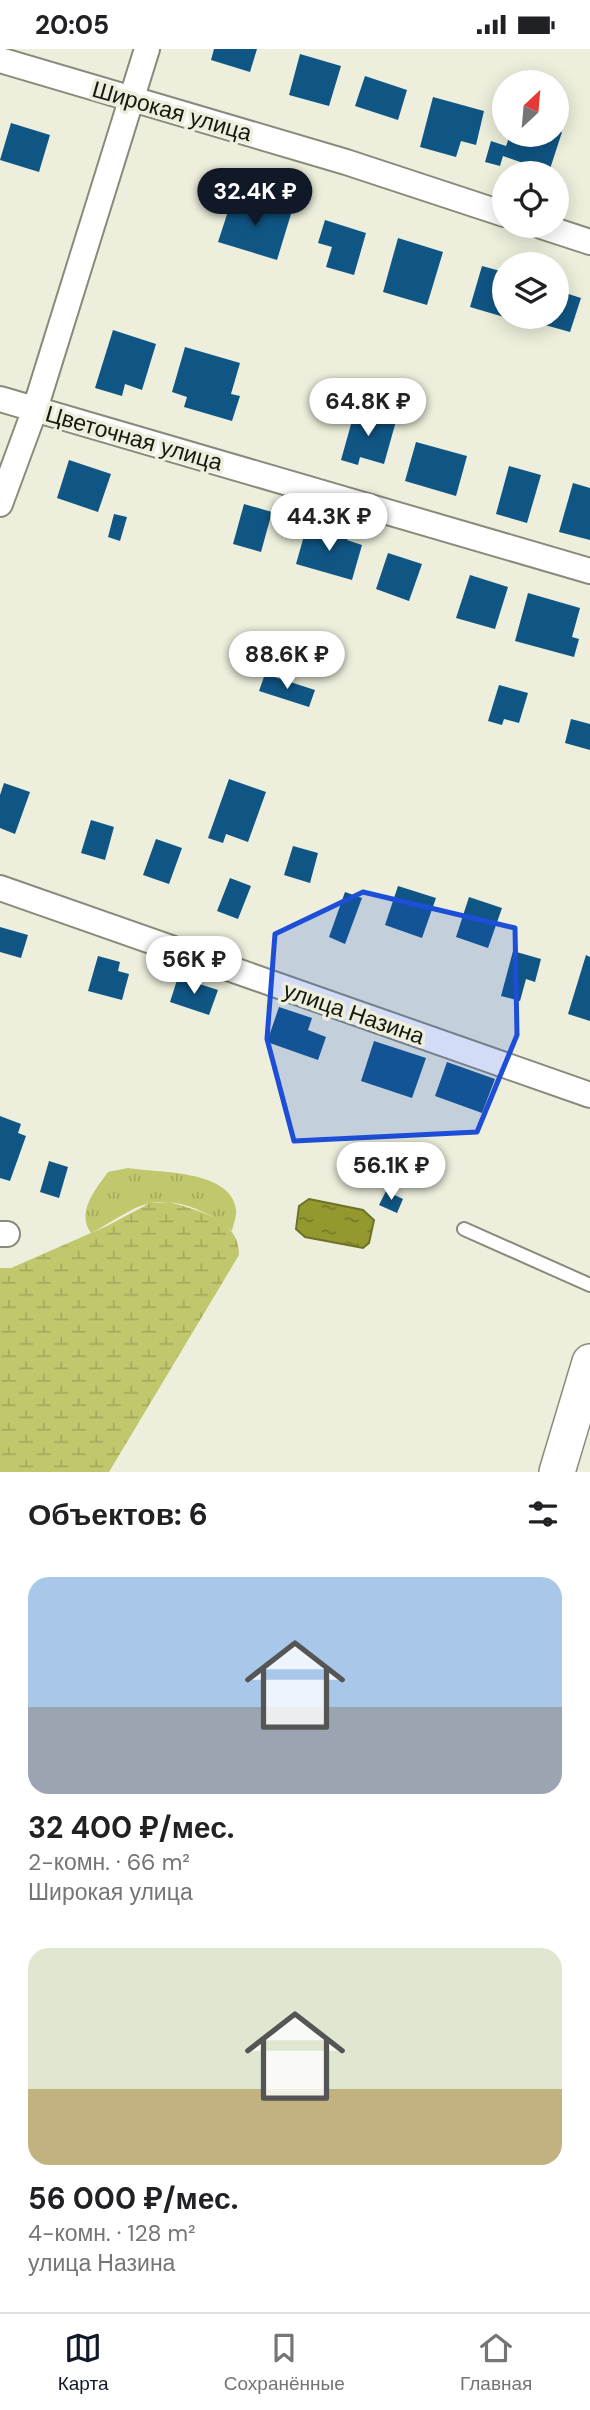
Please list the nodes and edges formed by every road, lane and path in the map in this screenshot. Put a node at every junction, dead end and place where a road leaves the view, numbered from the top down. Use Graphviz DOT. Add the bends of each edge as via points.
graph roads {
  1 [pos="147,49"];
  2 [pos="0,60"];
  3 [pos="131,99"];
  4 [pos="492,209"];
  5 [pos="569,235"];
  6 [pos="590,242"];
  7 [pos="0,399"];
  8 [pos="35,409"];
  9 [pos="0,503"];
  10 [pos="590,571"];
  11 [pos="0,888"];
  12 [pos="590,1095"];
  13 [pos="464,1229"];
  14 [pos="590,1285"];
  15 [pos="590,1363"];
  16 [pos="557,1472"];
  1 -- 3 [label="street"];
  2 -- 3 [label="street, Широкая улица"];
  3 -- 4 [label="street, Широкая улица"];
  3 -- 8 [label="street"];
  5 -- 6 [label="street"];
  7 -- 8 [label="street, Цветочная улица"];
  8 -- 9 [label="street"];
  8 -- 10 [label="street, Цветочная улица"];
  11 -- 12 [label="street, улица Назина"];
  13 -- 14 [label="lane"];
  15 -- 16 [label="main road"];
}
